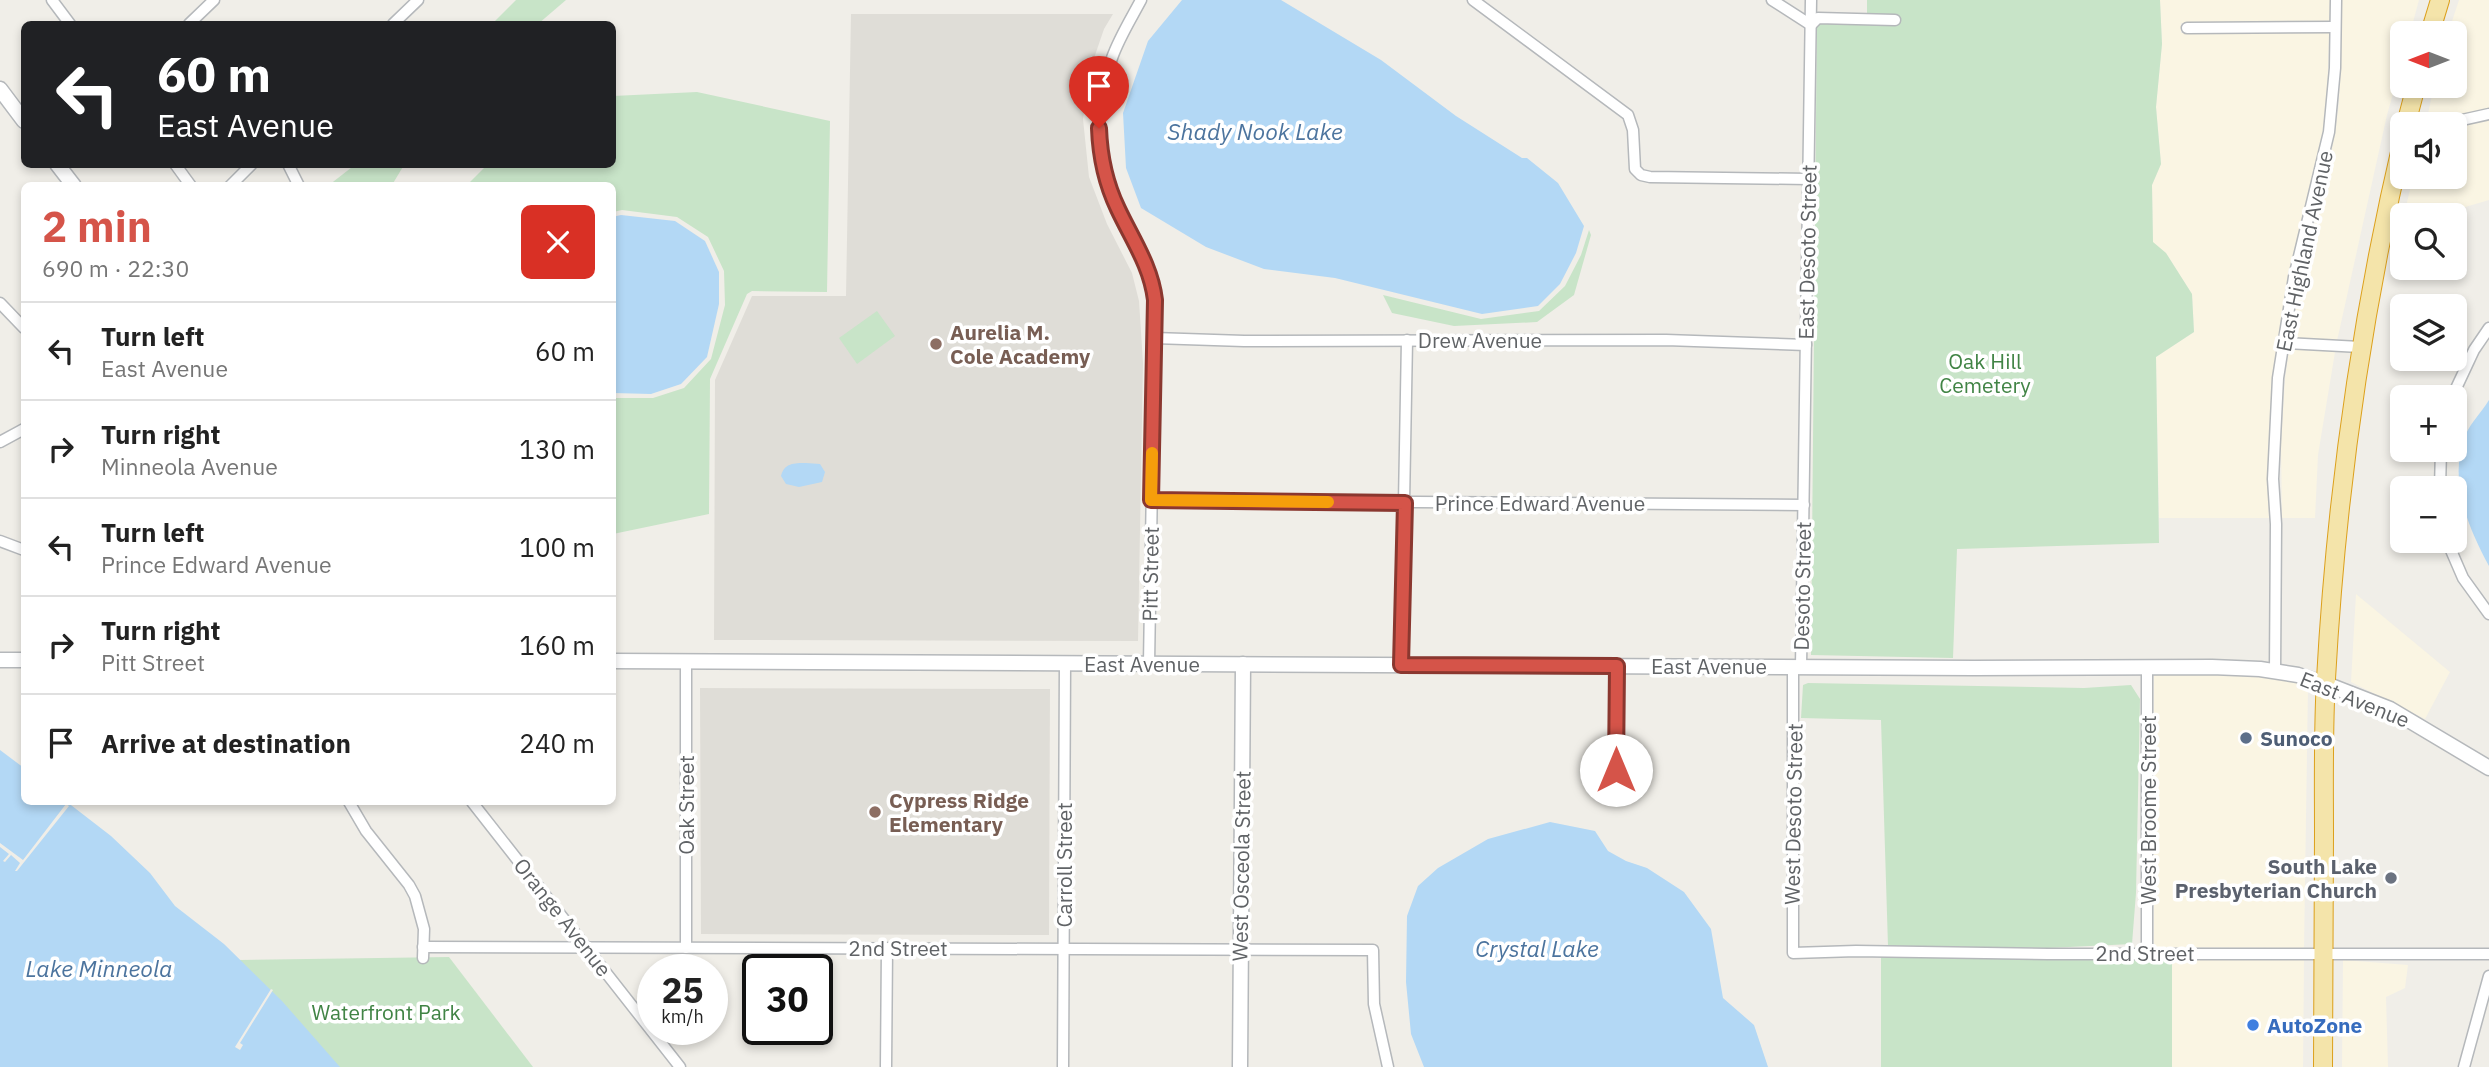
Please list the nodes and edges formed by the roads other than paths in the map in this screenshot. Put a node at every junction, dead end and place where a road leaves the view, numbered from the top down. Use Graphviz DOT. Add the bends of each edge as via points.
graph roads {
  1 [pos="52,0"];
  2 [pos="214,0"];
  3 [pos="418,0"];
  4 [pos="1141,0"];
  5 [pos="1473,0"];
  6 [pos="1772,0"];
  7 [pos="1811,0"];
  8 [pos="2336,0"];
  9 [pos="2440,0"];
  10 [pos="1895,20"];
  11 [pos="68,21"];
  12 [pos="192,21"];
  13 [pos="396,21"];
  14 [pos="2434,21"];
  15 [pos="1811,25"];
  16 [pos="2335,27"];
  17 [pos="2187,28"];
  18 [pos="0,89"];
  19 [pos="2489,114"];
  20 [pos="21,117"];
  21 [pos="2467,119"];
  22 [pos="60,168"];
  23 [pos="248,168"];
  24 [pos="1809,179"];
  25 [pos="71,182"];
  26 [pos="234,182"];
  27 [pos="2392,189"];
  28 [pos="0,303"];
  29 [pos="21,325"];
  30 [pos="2489,328"];
  31 [pos="1154,338"];
  32 [pos="1407,340"];
  33 [pos="2284,343"];
  34 [pos="1806,345"];
  35 [pos="2360,348"];
  36 [pos="2458,385"];
  37 [pos="21,431"];
  38 [pos="0,442"];
  39 [pos="1151,500"];
  40 [pos="1405,503"];
  41 [pos="1804,505"];
  42 [pos="0,541"];
  43 [pos="21,549"];
  44 [pos="2452,553"];
  45 [pos="2489,614"];
  46 [pos="0,660"];
  47 [pos="21,660"];
  48 [pos="616,661"];
  49 [pos="686,661"];
  50 [pos="1065,663"];
  51 [pos="1149,664"];
  52 [pos="1243,664"];
  53 [pos="1401,665"];
  54 [pos="1617,666"];
  55 [pos="1797,667"];
  56 [pos="2147,668"];
  57 [pos="2275,671"];
  58 [pos="2326,684"];
  59 [pos="2489,768"];
  60 [pos="1616,770"];
  61 [pos="351,805"];
  62 [pos="474,805"];
  63 [pos="587,947"];
  64 [pos="686,948"];
  65 [pos="887,948"];
  66 [pos="1064,948"];
  67 [pos="1240,950"];
  68 [pos="2147,952"];
  69 [pos="1802,953"];
  70 [pos="2323,954"];
  71 [pos="2489,954"];
  72 [pos="2489,976"];
  73 [pos="2477,1016"];
  74 [pos="2489,1023"];
  75 [pos="680,1067"];
  76 [pos="886,1067"];
  77 [pos="1063,1067"];
  78 [pos="1240,1067"];
  79 [pos="1388,1067"];
  80 [pos="2323,1067"];
  81 [pos="2463,1067"];
  1 -- 11 [label="street"];
  2 -- 12 [label="street"];
  3 -- 13 [label="street"];
  4 -- 31 [label="street, Pitt Street" via="1112,58 1099,128 1107,184 1153,281"];
  5 -- 24 [label="street" via="1628,115 1635,169 1641,175"];
  6 -- 15 [label="street"];
  7 -- 15 [label="street, East Desoto Street"];
  8 -- 16 [label="street, East Highland Avenue"];
  9 -- 14 [label="highway"];
  10 -- 15 [label="street" via="1818,18"];
  15 -- 24 [label="street, East Desoto Street"];
  16 -- 17 [label="street"];
  16 -- 33 [label="street, East Highland Avenue" via="2329,132 2294,277"];
  18 -- 20 [label="street"];
  19 -- 21 [label="street"];
  22 -- 25 [label="street"];
  23 -- 26 [label="street"];
  24 -- 34 [label="street, East Desoto Street"];
  27 -- 35 [label="highway"];
  28 -- 29 [label="street"];
  30 -- 36 [label="street"];
  31 -- 32 [label="street, Drew Avenue"];
  31 -- 39 [label="street, Pitt Street"];
  32 -- 34 [label="street, Drew Avenue"];
  32 -- 40 [label="street"];
  33 -- 35 [label="street"];
  33 -- 57 [label="street, East Highland Avenue" via="2274,468"];
  34 -- 41 [label="street, East Desoto Street"];
  35 -- 58 [label="highway" via="2339,516"];
  37 -- 38 [label="street"];
  39 -- 40 [label="street, Prince Edward Avenue"];
  39 -- 51 [label="street, Pitt Street"];
  40 -- 41 [label="street, Prince Edward Avenue"];
  40 -- 53 [label="street"];
  41 -- 55 [label="street, Desoto Street"];
  42 -- 43 [label="street"];
  44 -- 45 [label="street" via="2463,578"];
  46 -- 47 [label="street"];
  48 -- 49 [label="street, East Avenue"];
  49 -- 50 [label="street, East Avenue"];
  49 -- 64 [label="street, Oak Street"];
  50 -- 51 [label="street, East Avenue"];
  50 -- 66 [label="street, Carroll Street"];
  51 -- 52 [label="street, East Avenue"];
  52 -- 53 [label="street, East Avenue"];
  52 -- 67 [label="street, West Osceola Street"];
  53 -- 54 [label="street, East Avenue"];
  54 -- 55 [label="street, East Avenue"];
  54 -- 60 [label="street"];
  55 -- 56 [label="street, East Avenue"];
  55 -- 69 [label="street, West Desoto Street" via="1793,953"];
  56 -- 57 [label="street, East Avenue"];
  56 -- 68 [label="street, West Broome Street"];
  57 -- 58 [label="street, East Avenue"];
  58 -- 59 [label="street, East Avenue" via="2390,709"];
  58 -- 70 [label="highway"];
  61 -- 63 [label="street, 2nd Street" via="415,896 424,929 423,952"];
  62 -- 63 [label="street, Orange Avenue"];
  63 -- 64 [label="street, 2nd Street"];
  63 -- 75 [label="street, Orange Avenue"];
  64 -- 65 [label="street, 2nd Street"];
  65 -- 66 [label="street, 2nd Street"];
  65 -- 76 [label="street"];
  66 -- 67 [label="street, 2nd Street"];
  66 -- 77 [label="street, Carroll Street"];
  67 -- 78 [label="street, West Osceola Street"];
  67 -- 79 [label="street, 2nd Street" via="1373,950 1374,1004"];
  68 -- 69 [label="street, 2nd Street"];
  68 -- 70 [label="street, 2nd Street"];
  70 -- 71 [label="street, 2nd Street"];
  70 -- 80 [label="highway"];
  72 -- 73 [label="street"];
  73 -- 74 [label="street"];
  73 -- 81 [label="street"];
}
